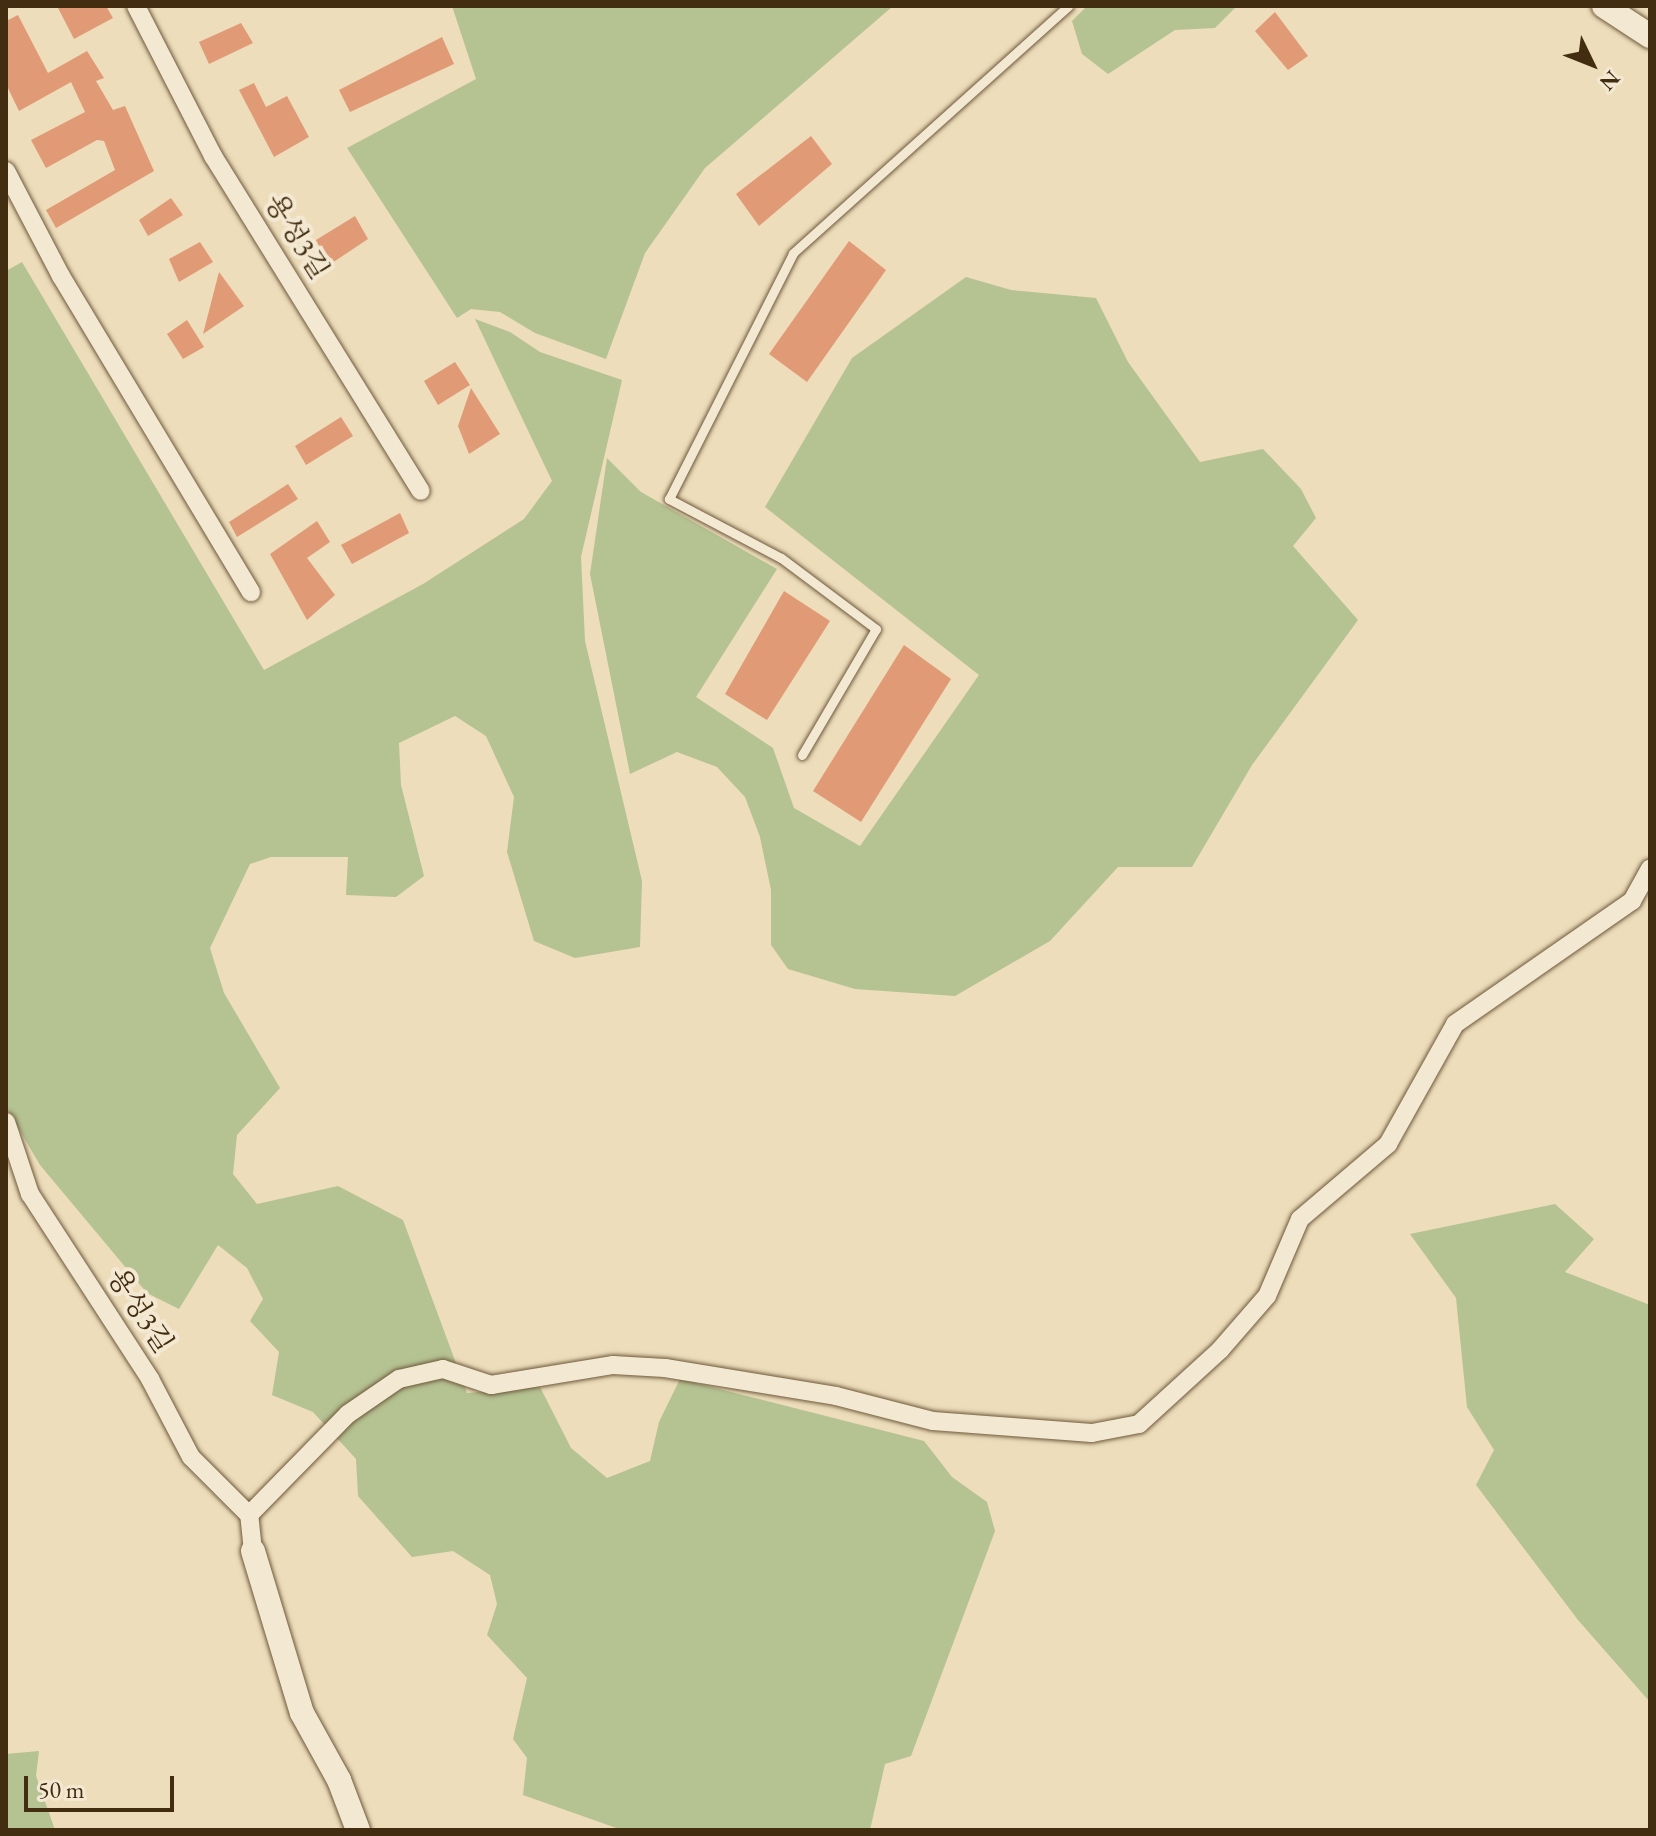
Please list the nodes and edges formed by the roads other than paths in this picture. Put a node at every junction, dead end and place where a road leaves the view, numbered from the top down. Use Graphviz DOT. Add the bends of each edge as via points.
graph roads {
  1 [pos="136,6"];
  2 [pos="1068,6"];
  3 [pos="1604,6"];
  4 [pos="1611,6"];
  5 [pos="1650,22"];
  6 [pos="1650,36"];
  7 [pos="6,171"];
  8 [pos="421,491"];
  9 [pos="251,592"];
  10 [pos="802,755"];
  11 [pos="1650,869"];
  12 [pos="6,1122"];
  13 [pos="249,1515"];
  14 [pos="253,1551"];
  15 [pos="358,1830"];
  1 -- 8 [label="street, 용성3길" via="213,156"];
  2 -- 10 [label="lane" via="793,253 669,499 781,558 876,629"];
  3 -- 6 [label="street"];
  4 -- 5 [label="street"];
  7 -- 9 [label="street" via="61,276"];
  11 -- 13 [label="street" via="1632,901 1455,1024 1388,1144 1300,1219 1267,1296 1220,1350 1139,1424 1092,1433 933,1421 836,1396 665,1368 613,1365 491,1385 443,1369 399,1379 348,1414"];
  12 -- 13 [label="street, 용성3길" via="30,1194 150,1379 191,1457"];
  13 -- 14 [label="street"];
  14 -- 15 [label="street" via="302,1713 339,1780"];
}
